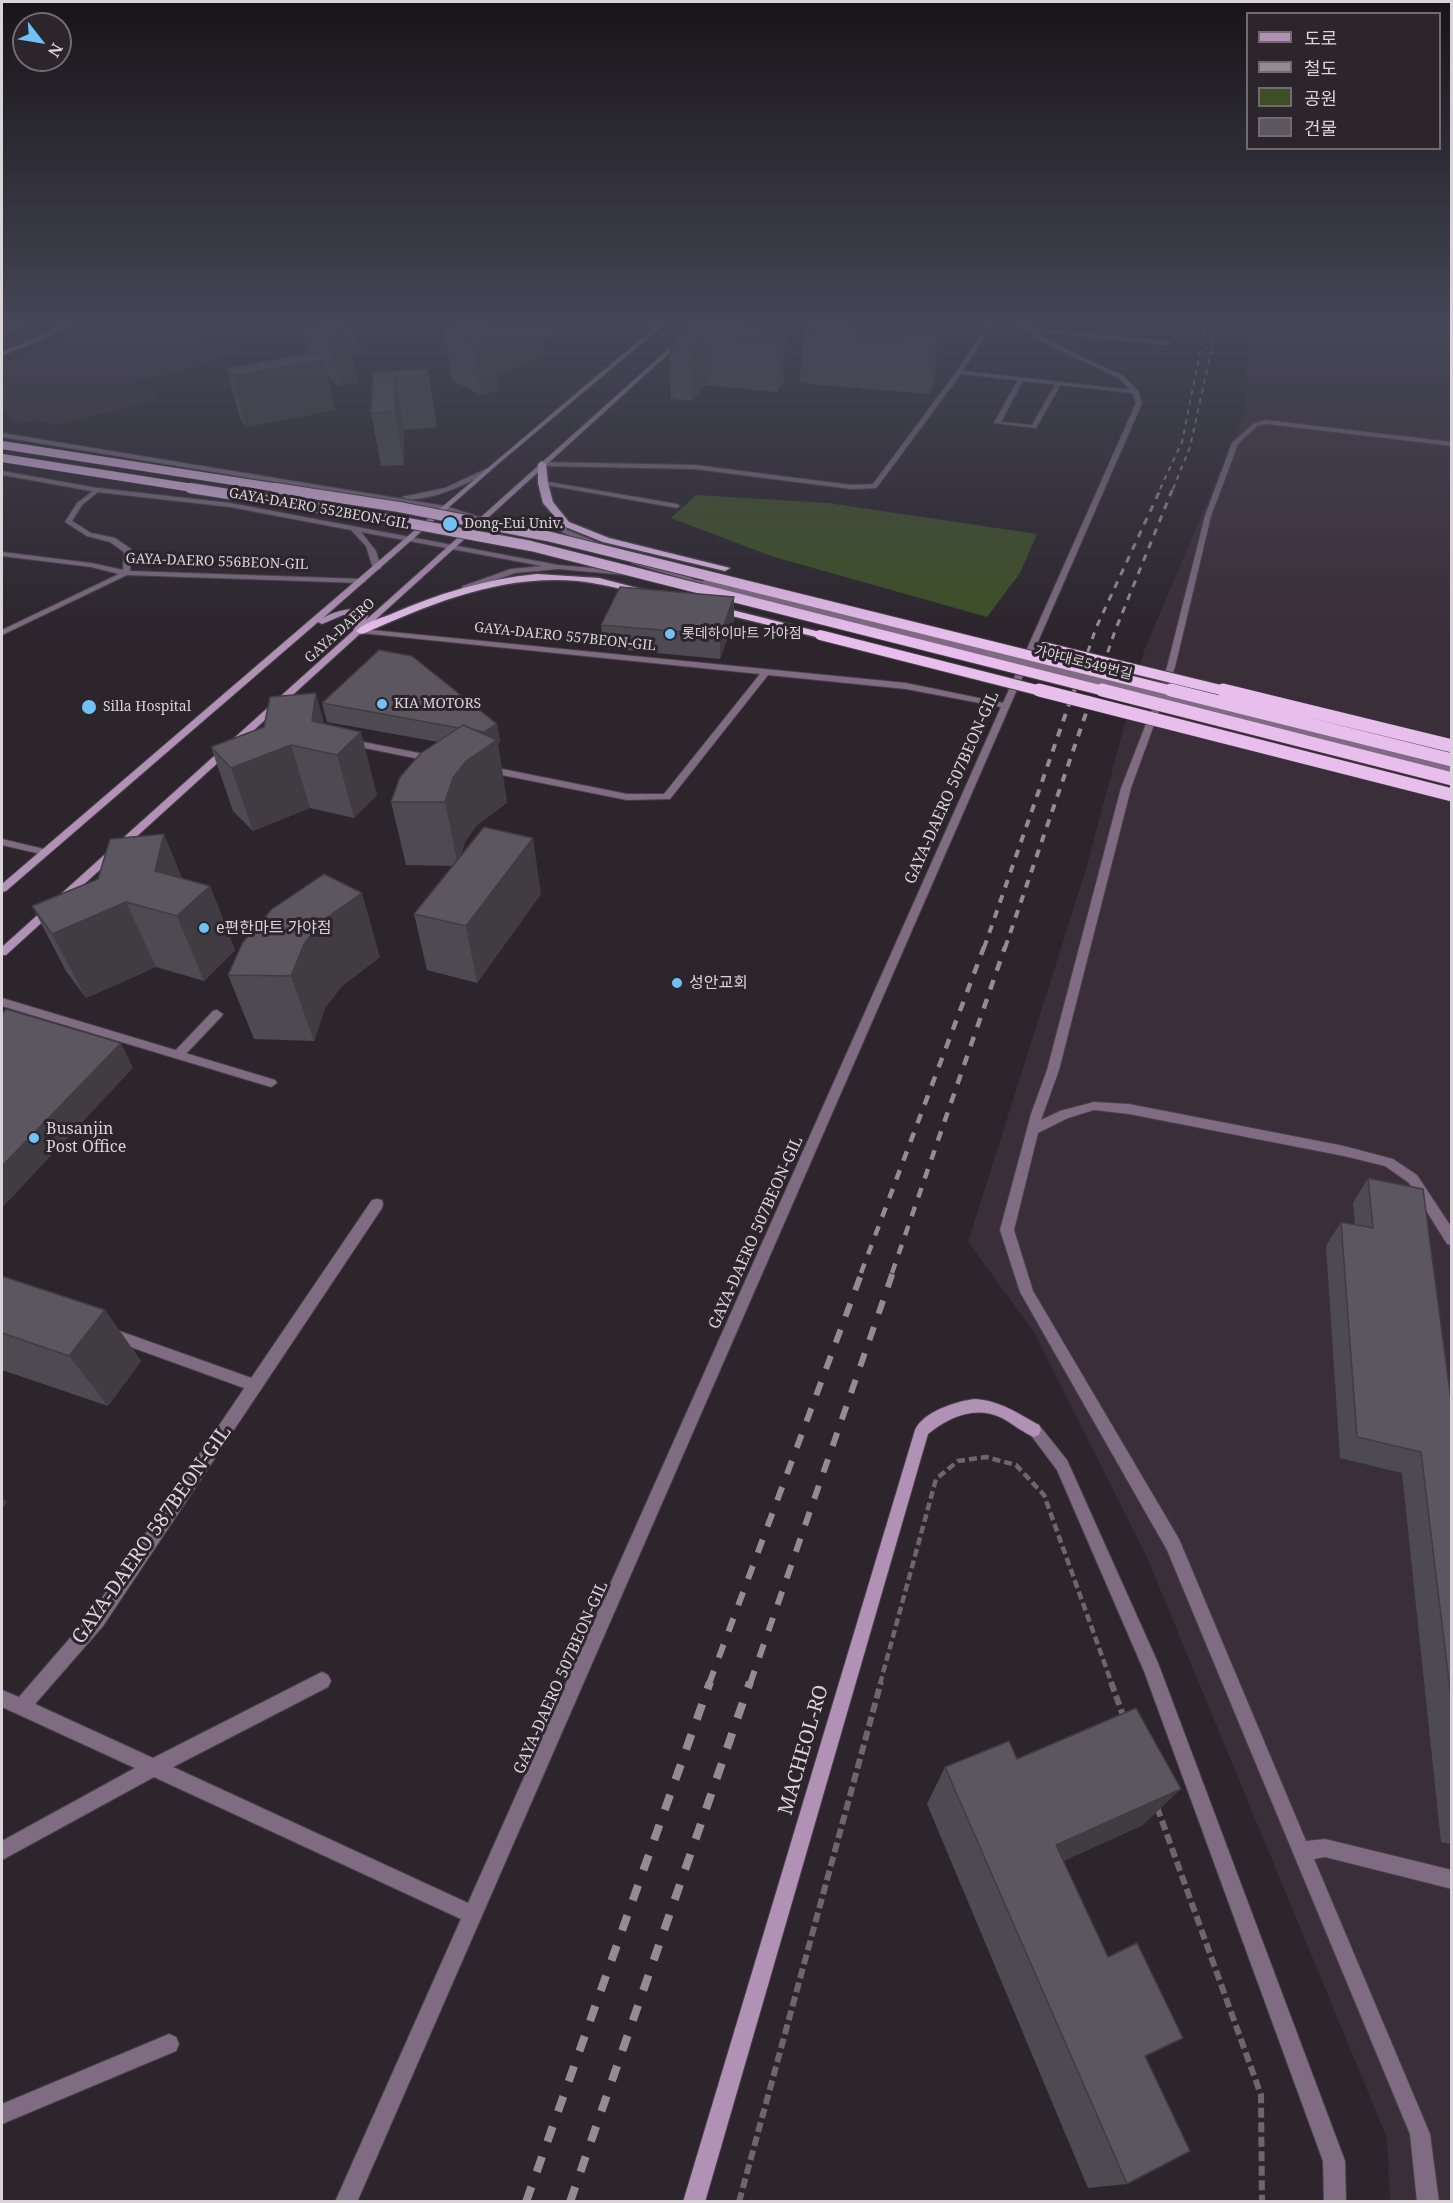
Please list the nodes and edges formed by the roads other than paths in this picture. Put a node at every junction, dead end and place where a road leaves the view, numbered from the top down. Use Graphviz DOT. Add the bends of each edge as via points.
graph roads {
  1 [pos="534,431"];
  2 [pos="579,431"];
  3 [pos="916,431"];
  4 [pos="1127,431"];
  5 [pos="1249,431"];
  6 [pos="1340,431"];
  7 [pos="2,435"];
  8 [pos="1452,444"];
  9 [pos="2,445"];
  10 [pos="2,458"];
  11 [pos="542,464"];
  12 [pos="486,471"];
  13 [pos="2,473"];
  14 [pos="543,483"];
  15 [pos="97,490"];
  16 [pos="385,498"];
  17 [pos="677,506"];
  18 [pos="445,508"];
  19 [pos="484,519"];
  20 [pos="562,519"];
  21 [pos="348,526"];
  22 [pos="411,538"];
  23 [pos="453,546"];
  24 [pos="2,554"];
  25 [pos="639,564"];
  26 [pos="558,567"];
  27 [pos="377,568"];
  28 [pos="126,573"];
  29 [pos="362,582"];
  30 [pos="707,584"];
  31 [pos="465,588"];
  32 [pos="667,597"];
  33 [pos="700,605"];
  34 [pos="4,621"];
  35 [pos="19,623"];
  36 [pos="304,631"];
  37 [pos="2,633"];
  38 [pos="358,634"];
  39 [pos="766,670"];
  40 [pos="1006,706"];
  41 [pos="256,724"];
  42 [pos="267,726"];
  43 [pos="338,740"];
  44 [pos="1452,746"];
  45 [pos="440,760"];
  46 [pos="1452,760"];
  47 [pos="475,766"];
  48 [pos="1452,770"];
  49 [pos="1452,779"];
  50 [pos="1452,795"];
  51 [pos="2,842"];
  52 [pos="45,852"];
  53 [pos="2,889"];
  54 [pos="2,952"];
  55 [pos="2,1002"];
  56 [pos="217,1014"];
  57 [pos="178,1055"];
  58 [pos="271,1083"];
  59 [pos="1032,1130"];
  60 [pos="377,1204"];
  61 [pos="1452,1240"];
  62 [pos="100,1330"];
  63 [pos="255,1386"];
  64 [pos="1034,1430"];
  65 [pos="322,1682"];
  66 [pos="2,1698"];
  67 [pos="21,1707"];
  68 [pos="153,1768"];
  69 [pos="2,1851"];
  70 [pos="1300,1851"];
  71 [pos="1452,1881"];
  72 [pos="474,1915"];
  73 [pos="169,2044"];
  74 [pos="2,2114"];
  75 [pos="346,2202"];
  76 [pos="694,2202"];
  77 [pos="1335,2202"];
  78 [pos="1428,2202"];
  1 -- 12 [label="main road, GAYA-DAERO"];
  2 -- 11 [label="main road, GAYA-DAERO"];
  3 -- 11 [label="street" via="875,486 851,487 695,466"];
  4 -- 40 [label="street, GAYA-DAERO 507BEON-GIL"];
  5 -- 59 [label="street" via="1235,443 1208,516 1171,667 1126,788 1053,1070"];
  6 -- 8 [label="street"];
  7 -- 16 [label="street"];
  9 -- 46 [label="highway, bridge" via="399,507 547,536"];
  10 -- 49 [label="highway, bridge" via="381,518 531,546"];
  11 -- 14 [label="highway"];
  11 -- 19 [label="main road, GAYA-DAERO"];
  12 -- 16 [label="street" via="445,490"];
  12 -- 18 [label="main road, GAYA-DAERO"];
  13 -- 15 [label="street, GAYA-DAERO 552BEON-GIL"];
  14 -- 17 [label="street"];
  14 -- 20 [label="highway" via="549,503"];
  15 -- 21 [label="street, GAYA-DAERO 552BEON-GIL" via="230,505"];
  15 -- 28 [label="street" via="79,504 68,522 89,536 112,540 128,551"];
  16 -- 18 [label="street"];
  18 -- 19 [label="street"];
  18 -- 22 [label="main road, GAYA-DAERO"];
  19 -- 23 [label="main road, GAYA-DAERO"];
  19 -- 25 [label="street"];
  20 -- 25 [label="street" via="564,531"];
  20 -- 44 [label="highway, bridge" via="606,540"];
  21 -- 22 [label="street, GAYA-DAERO 552BEON-GIL"];
  21 -- 27 [label="street" via="365,538"];
  22 -- 23 [label="street, GAYA-DAERO 552BEON-GIL"];
  22 -- 27 [label="main road, GAYA-DAERO"];
  23 -- 26 [label="street, GAYA-DAERO 552BEON-GIL"];
  23 -- 38 [label="main road, GAYA-DAERO"];
  24 -- 28 [label="street, GAYA-DAERO 556BEON-GIL"];
  25 -- 30 [label="street"];
  26 -- 30 [label="street"];
  26 -- 31 [label="street" via="514,571"];
  27 -- 29 [label="main road, GAYA-DAERO"];
  28 -- 29 [label="street, GAYA-DAERO 556BEON-GIL"];
  28 -- 35 [label="street"];
  29 -- 36 [label="main road, GAYA-DAERO"];
  30 -- 48 [label="street, 가야대로549번길, bridge"];
  31 -- 32 [label="highway" via="563,577 605,581"];
  31 -- 38 [label="highway"];
  33 -- 50 [label="highway, bridge"];
  34 -- 35 [label="street"];
  35 -- 37 [label="street"];
  36 -- 38 [label="main road" via="352,610 364,616"];
  36 -- 52 [label="main road, GAYA-DAERO"];
  38 -- 39 [label="street, GAYA-DAERO 557BEON-GIL"];
  38 -- 41 [label="main road, GAYA-DAERO"];
  39 -- 40 [label="street, GAYA-DAERO 557BEON-GIL" via="906,686"];
  39 -- 47 [label="street" via="667,797 627,797"];
  40 -- 72 [label="street, GAYA-DAERO 507BEON-GIL"];
  41 -- 42 [label="street"];
  41 -- 54 [label="main road, GAYA-DAERO"];
  43 -- 45 [label="street"];
  51 -- 52 [label="street"];
  52 -- 53 [label="main road, GAYA-DAERO"];
  55 -- 57 [label="street"];
  56 -- 57 [label="street"];
  57 -- 58 [label="street"];
  59 -- 61 [label="street" via="1064,1114 1094,1106 1129,1109 1389,1162 1413,1179"];
  59 -- 70 [label="street" via="1007,1230 1027,1292 1173,1545"];
  60 -- 63 [label="street, GAYA-DAERO 587BEON-GIL"];
  62 -- 63 [label="street"];
  63 -- 67 [label="street, GAYA-DAERO 587BEON-GIL" via="97,1620"];
  64 -- 76 [label="main road, MACHEOL-RO" via="997,1408 966,1406 942,1413 922,1430"];
  64 -- 77 [label="street" via="1062,1465 1152,1669 1334,2161"];
  65 -- 68 [label="street"];
  66 -- 67 [label="street"];
  67 -- 68 [label="street"];
  68 -- 69 [label="street"];
  68 -- 72 [label="street"];
  70 -- 71 [label="street" via="1325,1848"];
  70 -- 78 [label="street" via="1420,2134"];
  72 -- 75 [label="street, GAYA-DAERO 507BEON-GIL"];
  73 -- 74 [label="street"];
}
